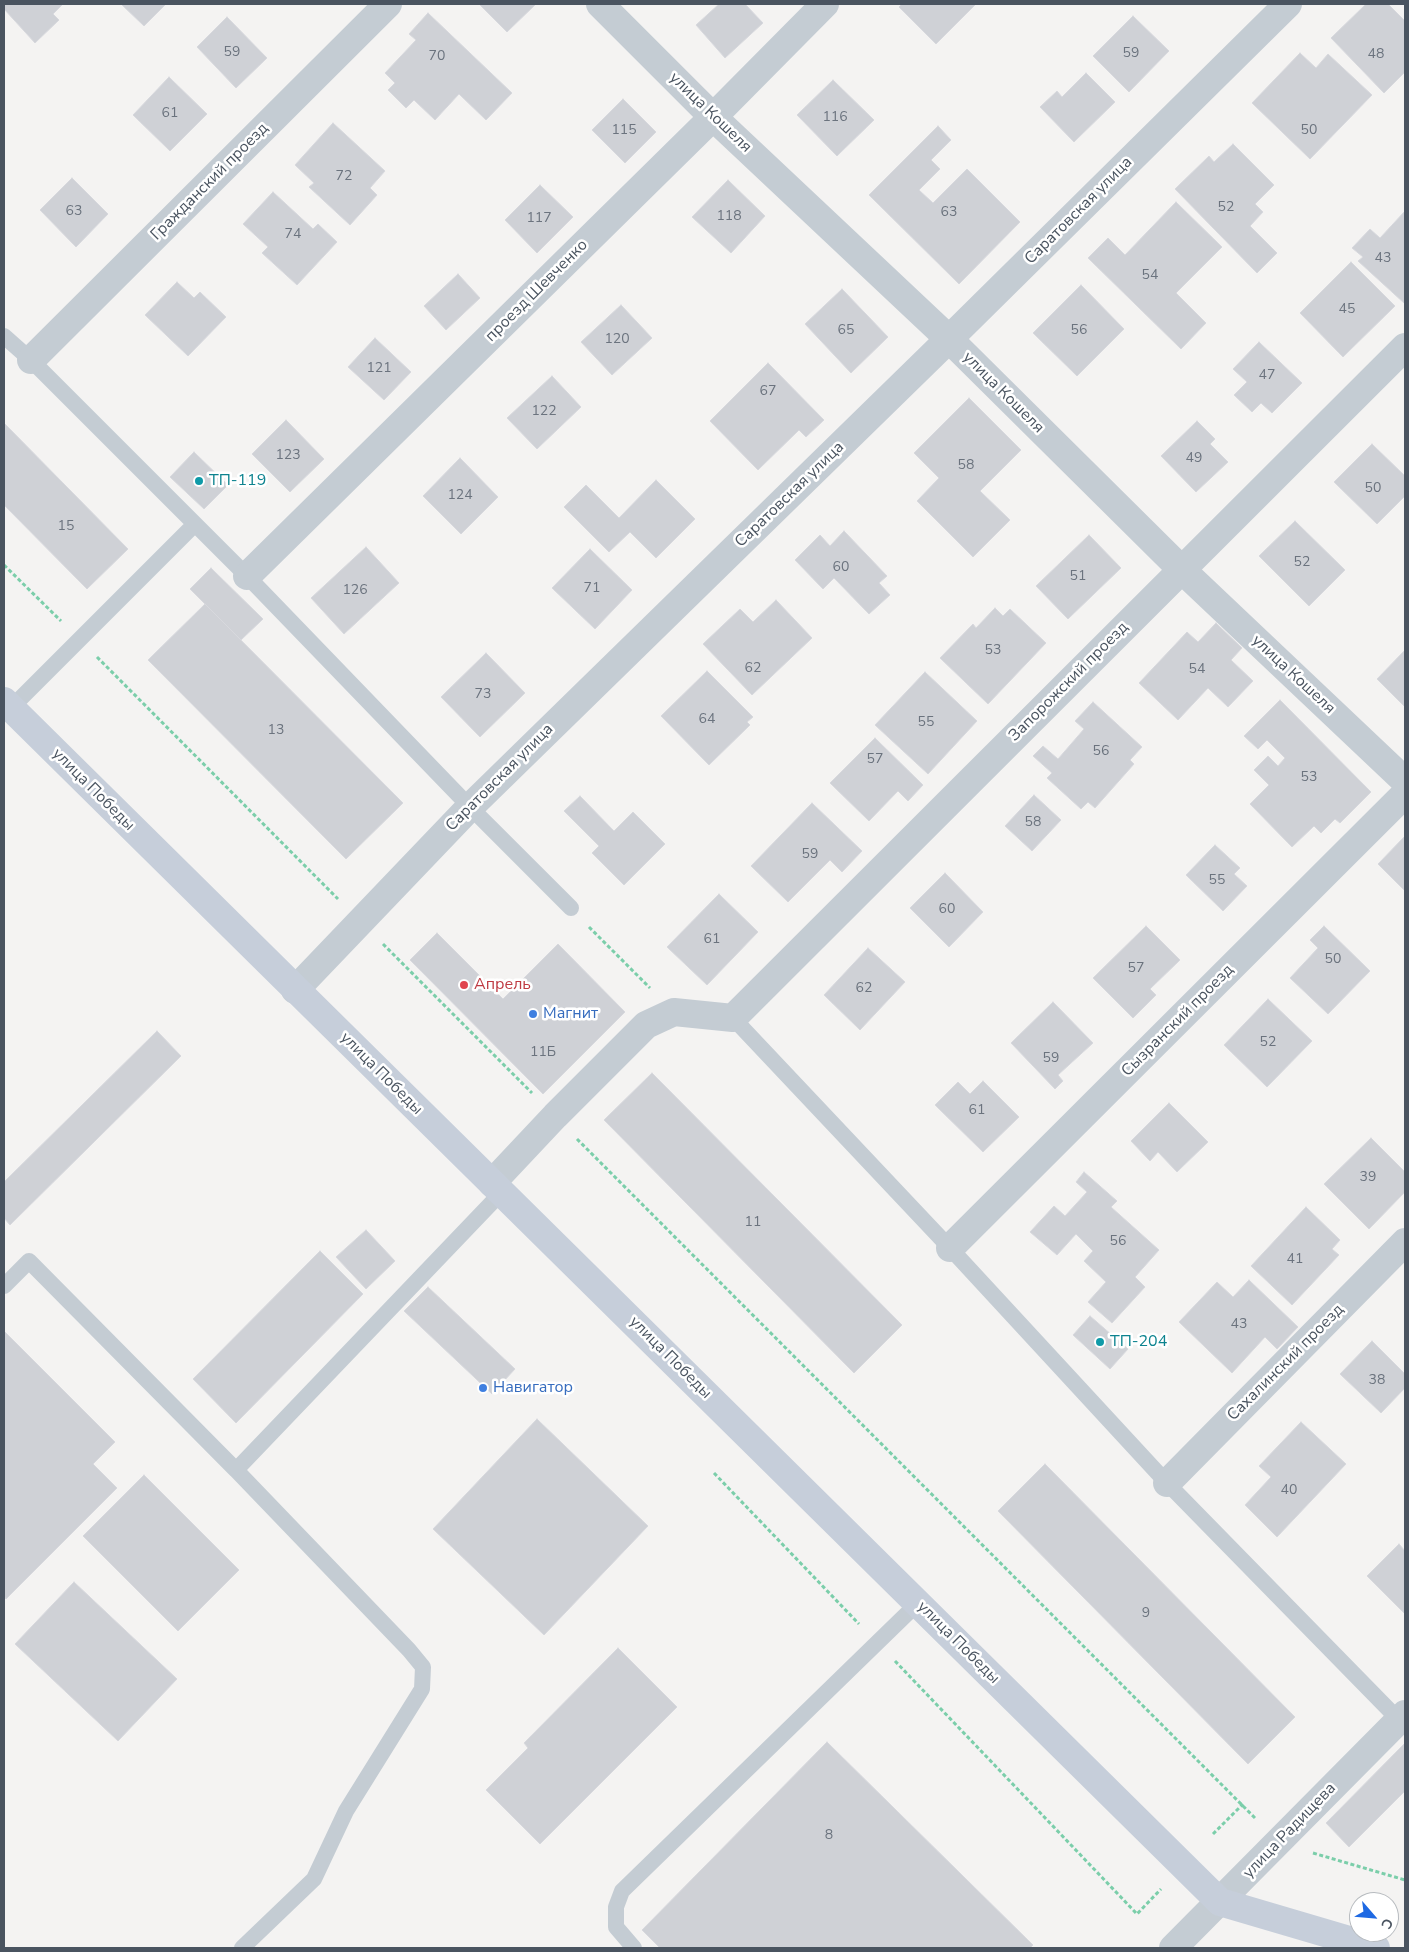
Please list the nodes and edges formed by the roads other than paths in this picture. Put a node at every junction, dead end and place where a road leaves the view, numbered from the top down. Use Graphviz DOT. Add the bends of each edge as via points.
graph roads {
  1 [pos="388,4"];
  2 [pos="600,4"];
  3 [pos="825,4"];
  4 [pos="1288,4"];
  5 [pos="713,118"];
  6 [pos="4,336"];
  7 [pos="949,339"];
  8 [pos="1405,347"];
  9 [pos="31,360"];
  10 [pos="195,524"];
  11 [pos="1182,570"];
  12 [pos="247,576"];
  13 [pos="7,705"];
  14 [pos="1405,781"];
  15 [pos="1405,794"];
  16 [pos="470,807"];
  17 [pos="571,908"];
  18 [pos="296,990"];
  19 [pos="733,1018"];
  20 [pos="497,1188"];
  21 [pos="1405,1242"];
  22 [pos="950,1248"];
  23 [pos="4,1286"];
  24 [pos="236,1470"];
  25 [pos="1167,1483"];
  26 [pos="918,1603"];
  27 [pos="1402,1717"];
  28 [pos="1220,1902"];
  29 [pos="242,1948"];
  30 [pos="634,1948"];
  31 [pos="1173,1948"];
  32 [pos="1376,1948"];
  1 -- 9 [label="street, Гражданский проезд"];
  2 -- 5 [label="street, улица Кошеля"];
  3 -- 5 [label="street, проезд Шевченко"];
  4 -- 7 [label="street, Саратовская улица"];
  5 -- 7 [label="street, улица Кошеля"];
  5 -- 12 [label="street, проезд Шевченко"];
  6 -- 9 [label="lane"];
  7 -- 11 [label="street, улица Кошеля"];
  7 -- 16 [label="street, Саратовская улица"];
  8 -- 11 [label="street, Запорожский проезд"];
  9 -- 10 [label="lane"];
  10 -- 12 [label="lane"];
  10 -- 13 [label="lane"];
  11 -- 14 [label="street, улица Кошеля"];
  11 -- 19 [label="street, Запорожский проезд"];
  12 -- 16 [label="lane"];
  13 -- 18 [label="main road, улица Победы"];
  15 -- 22 [label="street, Сызранский проезд"];
  16 -- 17 [label="lane"];
  16 -- 18 [label="street, Саратовская улица"];
  18 -- 20 [label="main road, улица Победы"];
  19 -- 20 [label="street" via="674,1012 646,1026 555,1116"];
  19 -- 22 [label="lane"];
  20 -- 24 [label="lane"];
  20 -- 26 [label="main road, улица Победы"];
  21 -- 25 [label="street, Сахалинский проезд"];
  22 -- 25 [label="lane"];
  23 -- 24 [label="lane" via="29,1261"];
  24 -- 29 [label="lane" via="424,1667 422,1689 346,1811 314,1879"];
  25 -- 27 [label="lane"];
  26 -- 28 [label="main road, улица Победы"];
  26 -- 30 [label="lane" via="622,1891 616,1907 616,1927"];
  27 -- 28 [label="street, улица Радищева"];
  28 -- 31 [label="street, улица Радищева"];
  28 -- 32 [label="main road, улица Победы"];
}
